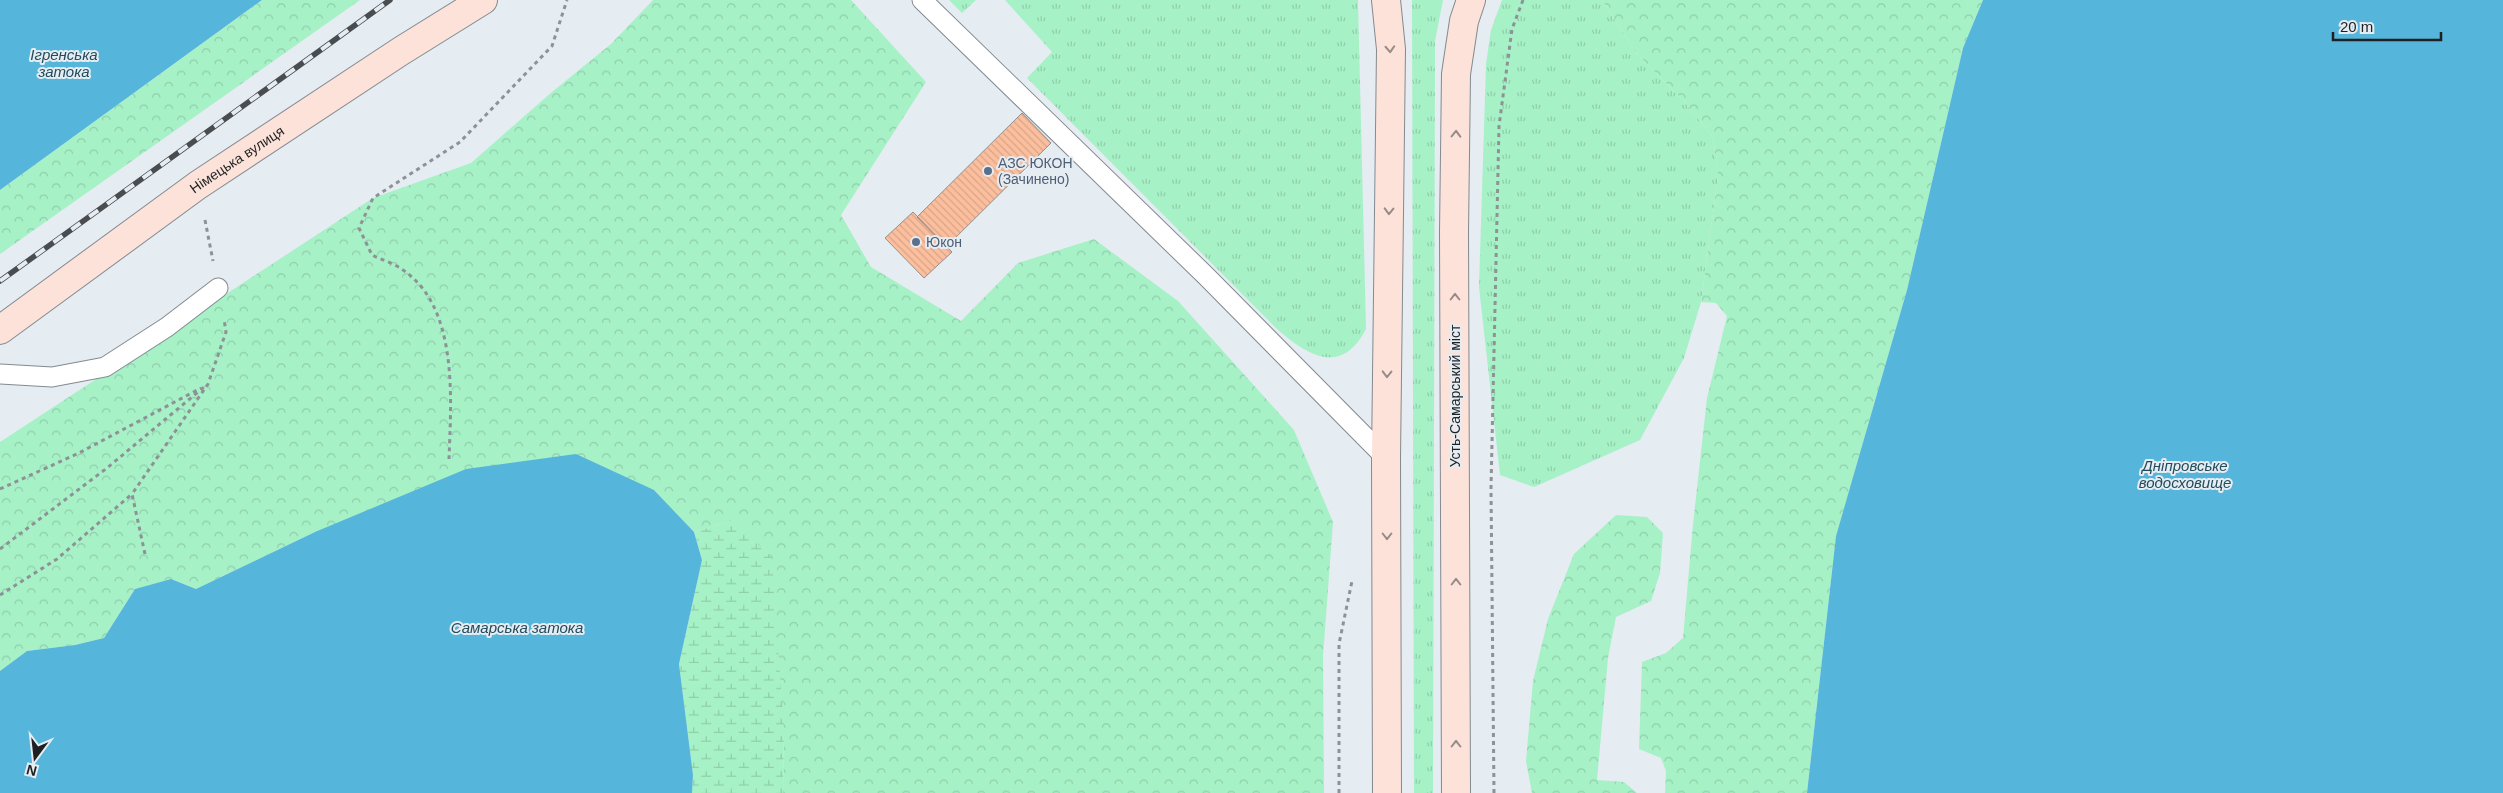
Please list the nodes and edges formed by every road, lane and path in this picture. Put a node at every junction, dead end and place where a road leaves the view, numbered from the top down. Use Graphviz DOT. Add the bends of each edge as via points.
graph roads {
  1 [pos="483,0"];
  2 [pos="567,0"];
  3 [pos="922,0"];
  4 [pos="1386,0"];
  5 [pos="1471,0"];
  6 [pos="1523,0"];
  7 [pos="198,186"];
  8 [pos="218,288"];
  9 [pos="0,330"];
  10 [pos="0,374"];
  11 [pos="208,384"];
  12 [pos="1386,458"];
  13 [pos="449,459"];
  14 [pos="0,489"];
  15 [pos="132,494"];
  16 [pos="0,549"];
  17 [pos="145,554"];
  18 [pos="1352,577"];
  19 [pos="0,595"];
  20 [pos="1339,793"];
  21 [pos="1387,793"];
  22 [pos="1456,793"];
  23 [pos="1494,793"];
  1 -- 7 [label="main road, Німецька вулиця" via="401,50"];
  2 -- 13 [label="path" via="552,46 460,142 373,198 359,228 372,256 403,270 429,296 446,344 451,393"];
  3 -- 12 [label="lane" via="1206,276"];
  4 -- 12 [label="main road, one-way" via="1391,49"];
  22 -- 5 [label="main road, Усть-Самарський міст, one-way" via="1456,84 1464,21"];
  6 -- 23 [label="path" via="1512,29 1499,126 1491,488"];
  7 -- 8 [label="path"];
  7 -- 9 [label="main road, Німецька вулиця"];
  8 -- 10 [label="lane" via="167,327 105,367 52,377"];
  8 -- 11 [label="path" via="226,332"];
  11 -- 14 [label="path" via="79,453"];
  11 -- 15 [label="path"];
  11 -- 16 [label="path" via="107,468"];
  12 -- 21 [label="main road, one-way"];
  15 -- 17 [label="path"];
  15 -- 19 [label="path" via="58,559"];
  18 -- 20 [label="path" via="1339,644"];
}
